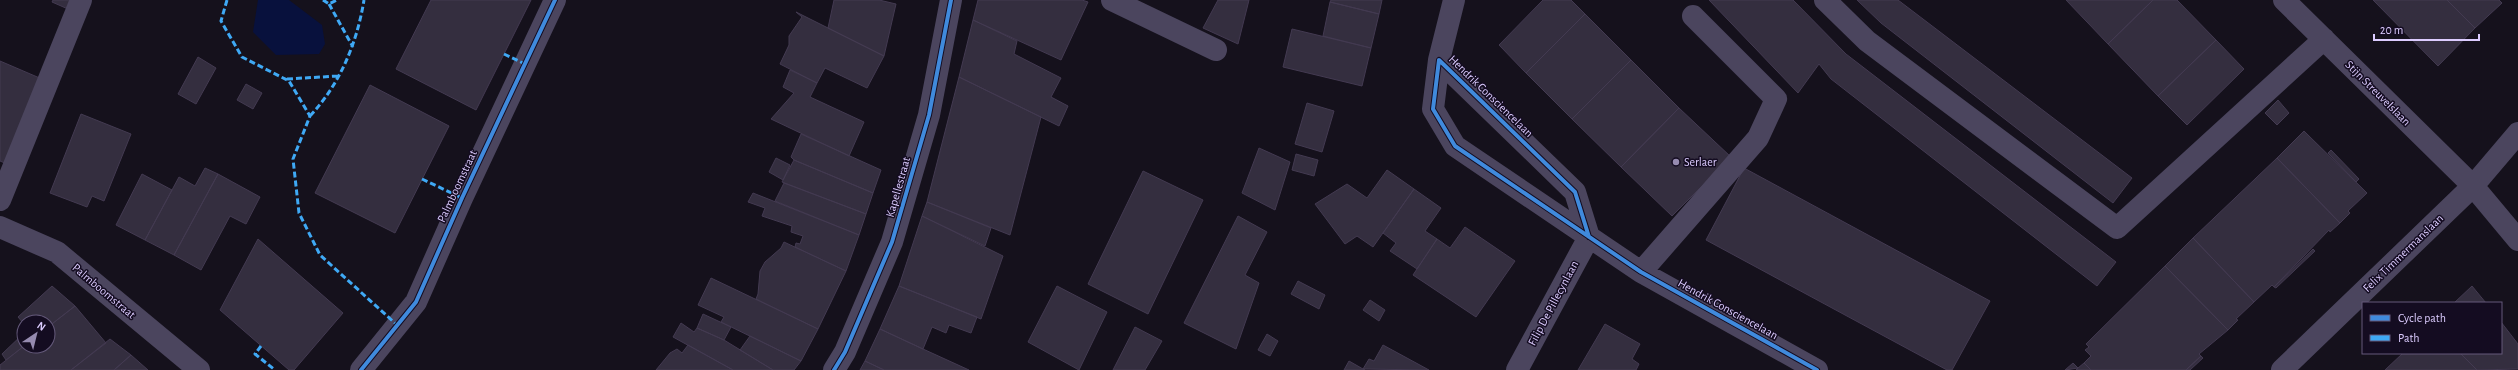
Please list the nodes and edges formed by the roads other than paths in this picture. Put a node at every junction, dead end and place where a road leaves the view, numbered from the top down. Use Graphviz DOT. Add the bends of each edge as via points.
graph roads {
  1 [pos="81,0"];
  2 [pos="555,0"];
  3 [pos="951,0"];
  4 [pos="1112,0"];
  5 [pos="1454,0"];
  6 [pos="1825,0"];
  7 [pos="2284,0"];
  8 [pos="1693,16"];
  9 [pos="2324,39"];
  10 [pos="1216,50"];
  11 [pos="1439,60"];
  12 [pos="2518,133"];
  13 [pos="2473,186"];
  14 [pos="0,200"];
  15 [pos="0,227"];
  16 [pos="1589,237"];
  17 [pos="2518,240"];
  18 [pos="1641,272"];
  19 [pos="199,370"];
  20 [pos="361,370"];
  21 [pos="834,370"];
  22 [pos="1517,370"];
  23 [pos="1817,370"];
  24 [pos="2282,370"];
  1 -- 14 [label="street"];
  2 -- 20 [label="street, Palmboomstraat" via="416,302"];
  3 -- 21 [label="street, Kapellestraat" via="930,115 892,242 845,352"];
  4 -- 10 [label="street"];
  5 -- 11 [label="street, Hendrik Consciencelaan"];
  6 -- 9 [label="street" via="1866,41 2117,228"];
  7 -- 9 [label="street, Stijn Streuvelslaan"];
  8 -- 18 [label="street" via="1776,99 1758,138"];
  9 -- 13 [label="street, Stijn Streuvelslaan"];
  11 -- 16 [label="street, Hendrik Consciencelaan" via="1575,192"];
  11 -- 16 [label="street, Hendrik Consciencelaan" via="1433,109 1455,146"];
  12 -- 13 [label="street, Felix Timmermanslaan"];
  13 -- 17 [label="street, Stijn Streuvelslaan"];
  13 -- 24 [label="street, Felix Timmermanslaan"];
  15 -- 19 [label="street, Palmboomstraat" via="57,252"];
  16 -- 18 [label="street, Hendrik Consciencelaan"];
  16 -- 22 [label="street, Filip De Pillecynlaan"];
  18 -- 23 [label="street, Hendrik Consciencelaan"];
}
